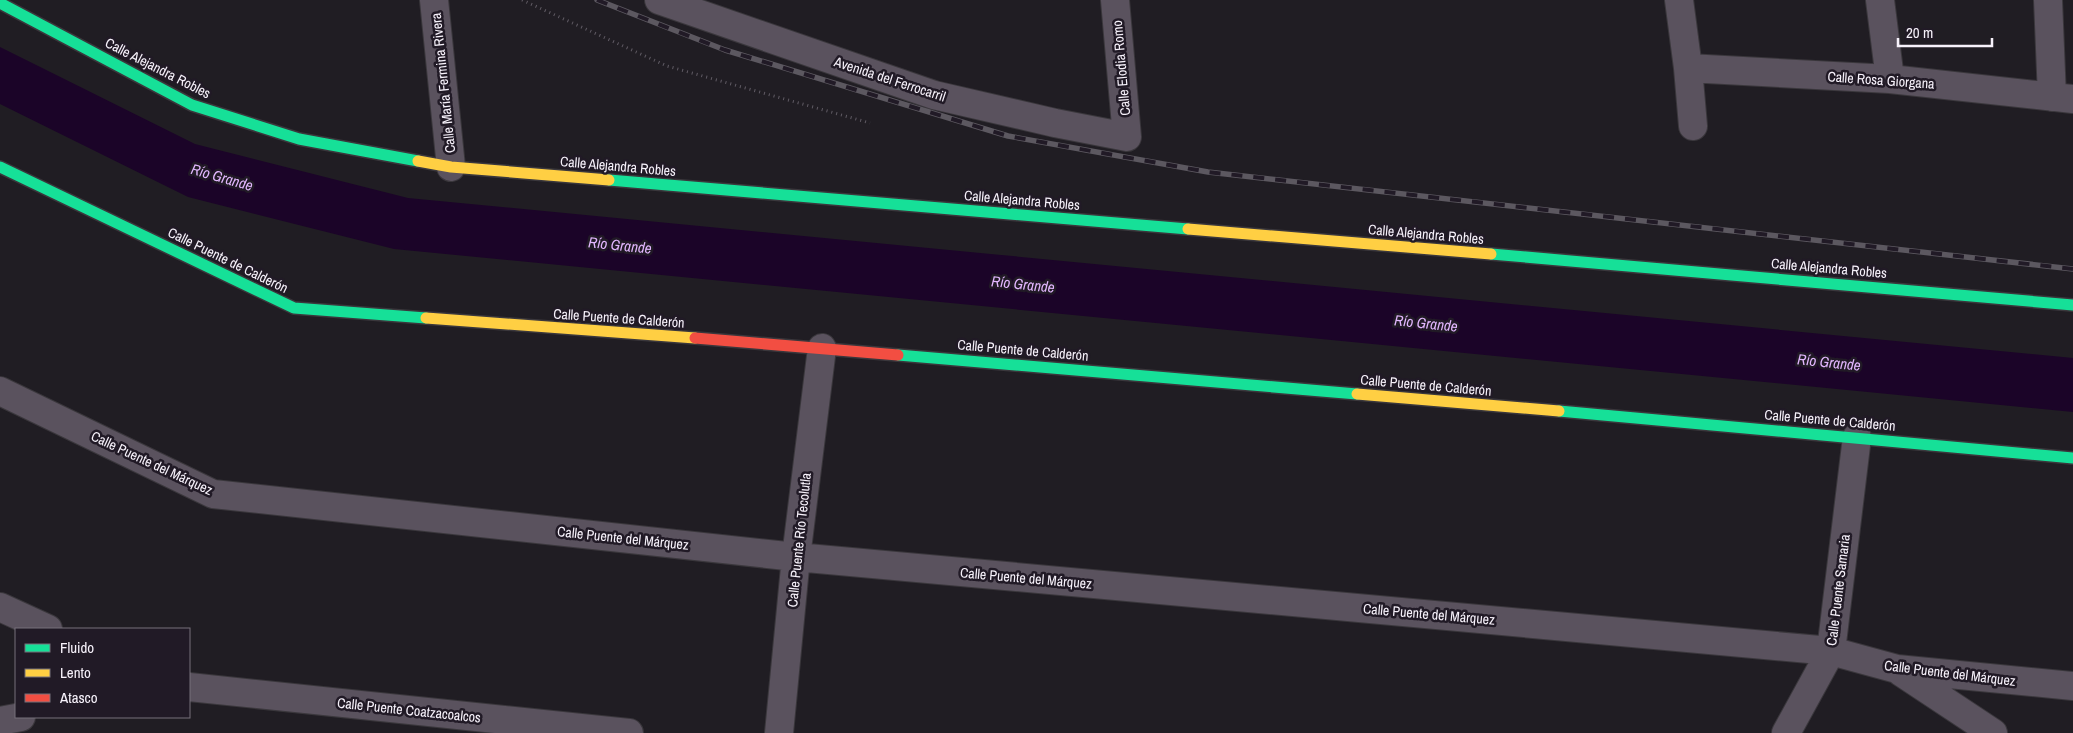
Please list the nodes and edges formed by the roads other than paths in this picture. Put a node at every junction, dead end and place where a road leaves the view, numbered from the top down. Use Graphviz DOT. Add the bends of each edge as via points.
graph roads {
  1 [pos="434,0"];
  2 [pos="659,0"];
  3 [pos="1115,0"];
  4 [pos="1679,0"];
  5 [pos="1880,0"];
  6 [pos="2048,0"];
  7 [pos="0,2"];
  8 [pos="1688,68"];
  9 [pos="1890,79"];
  10 [pos="2062,98"];
  11 [pos="1693,126"];
  12 [pos="1128,137"];
  13 [pos="0,167"];
  14 [pos="451,167"];
  15 [pos="2073,305"];
  16 [pos="822,348"];
  17 [pos="0,391"];
  18 [pos="1857,437"];
  19 [pos="2073,458"];
  20 [pos="796,557"];
  21 [pos="0,607"];
  22 [pos="46,628"];
  23 [pos="1831,651"];
  24 [pos="1896,669"];
  25 [pos="2073,686"];
  26 [pos="190,687"];
  27 [pos="17,718"];
  28 [pos="0,722"];
  29 [pos="628,733"];
  30 [pos="779,733"];
  31 [pos="1786,733"];
  32 [pos="1993,733"];
  1 -- 14 [label="street, Calle María Fermina Rivera"];
  2 -- 12 [label="street, Avenida del Ferrocarril" via="934,95"];
  3 -- 12 [label="street, Calle Elodia Romo"];
  4 -- 8 [label="street"];
  5 -- 9 [label="street"];
  6 -- 10 [label="street"];
  7 -- 14 [label="main road, Calle Alejandra Robles" via="192,105 299,139"];
  8 -- 9 [label="street, Calle Rosa Giorgana"];
  8 -- 11 [label="street"];
  9 -- 10 [label="street, Calle Rosa Giorgana"];
  13 -- 16 [label="main road, Calle Puente de Calderón" via="294,308"];
  14 -- 15 [label="main road, Calle Alejandra Robles"];
  16 -- 18 [label="main road, Calle Puente de Calderón"];
  16 -- 20 [label="street, Calle Puente Río Tecolutla"];
  17 -- 20 [label="street, Calle Puente del Márquez" via="213,494"];
  18 -- 19 [label="main road, Calle Puente de Calderón"];
  18 -- 23 [label="street, Calle Puente Samaria"];
  20 -- 23 [label="street, Calle Puente del Márquez"];
  20 -- 30 [label="street, Calle Puente Río Tecolutla"];
  21 -- 22 [label="street"];
  23 -- 24 [label="street, Calle Puente del Márquez"];
  23 -- 31 [label="street, Calle Puente Samaria"];
  24 -- 25 [label="street, Calle Puente del Márquez"];
  24 -- 32 [label="street"];
  26 -- 29 [label="street, Calle Puente Coatzacoalcos"];
  27 -- 28 [label="street"];
}
